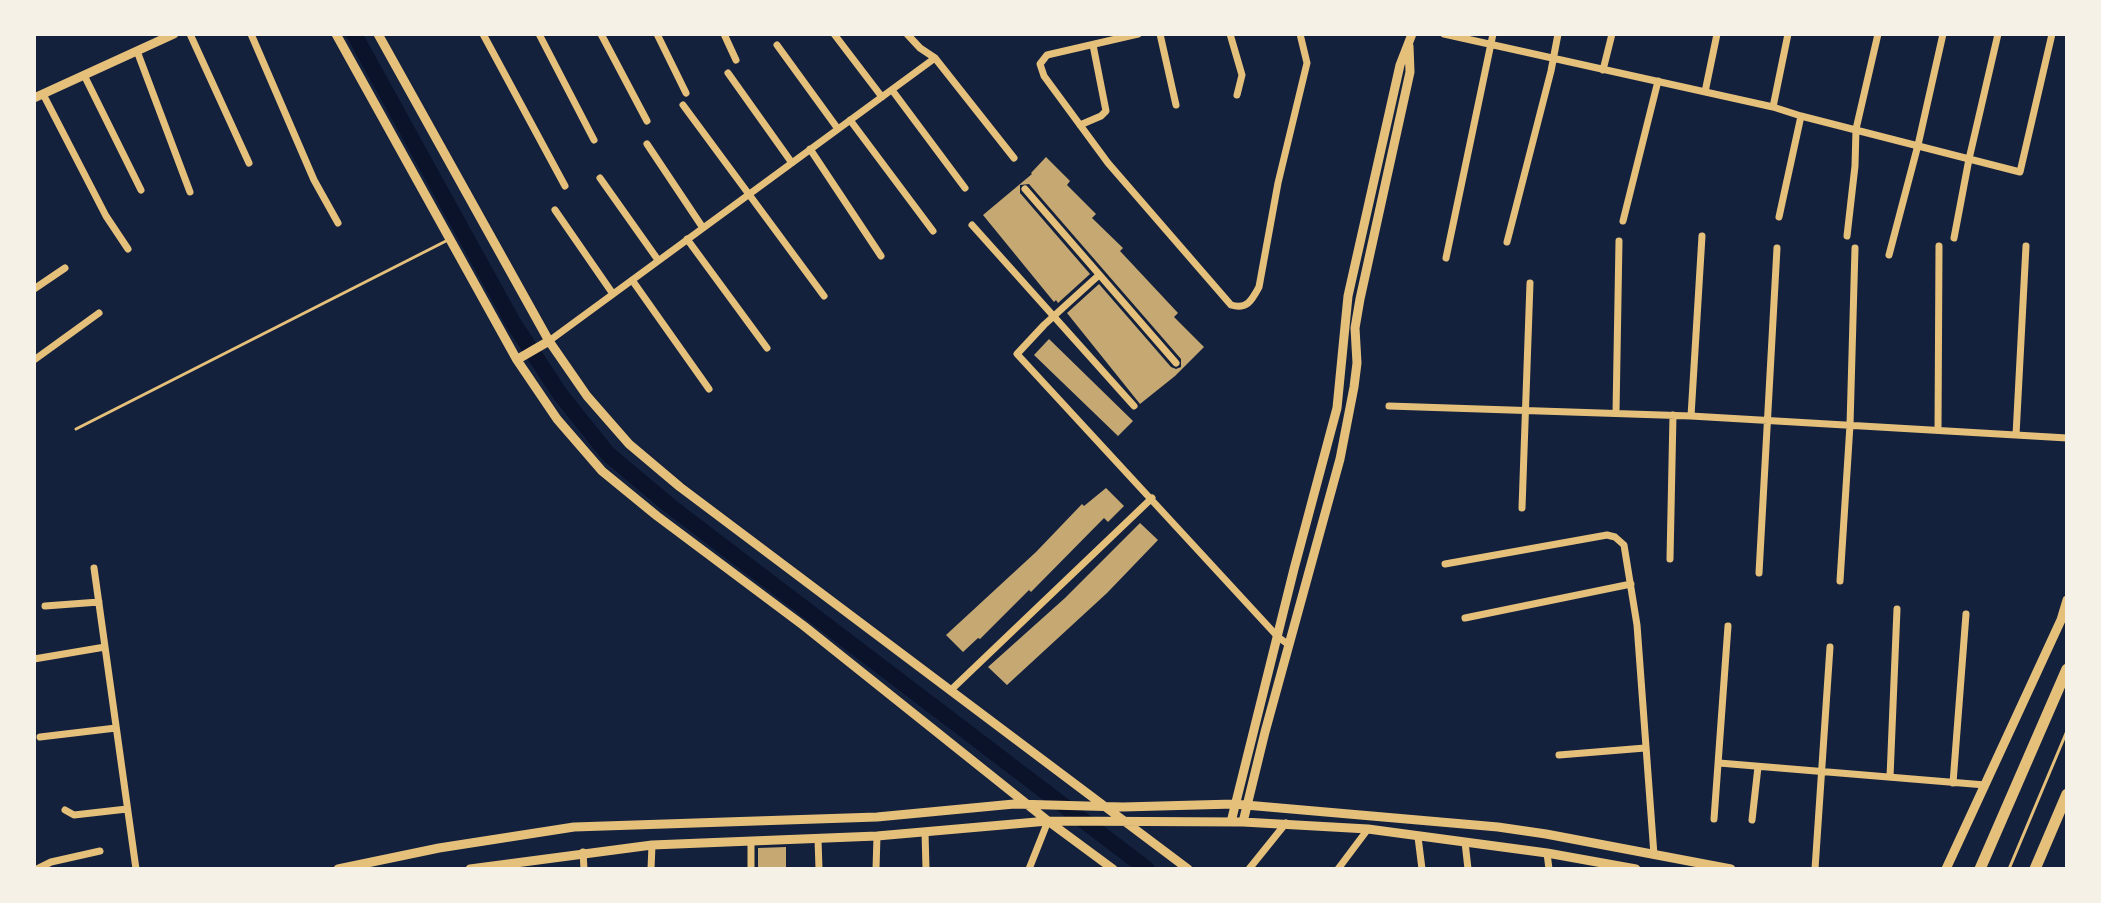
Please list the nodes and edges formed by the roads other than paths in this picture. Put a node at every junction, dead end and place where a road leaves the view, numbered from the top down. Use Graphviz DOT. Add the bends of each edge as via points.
graph roads {
  1 [pos="174,34"];
  2 [pos="190,34"];
  3 [pos="251,34"];
  4 [pos="336,34"];
  5 [pos="378,34"];
  6 [pos="483,34"];
  7 [pos="539,34"];
  8 [pos="601,34"];
  9 [pos="657,34"];
  10 [pos="724,34"];
  11 [pos="834,34"];
  12 [pos="907,34"];
  13 [pos="1138,34"];
  14 [pos="1160,34"];
  15 [pos="1230,34"];
  16 [pos="1300,34"];
  17 [pos="1444,34"];
  18 [pos="1493,34"];
  19 [pos="1558,34"];
  20 [pos="1612,34"];
  21 [pos="1717,34"];
  22 [pos="1788,34"];
  23 [pos="1878,34"];
  24 [pos="1943,34"];
  25 [pos="1998,34"];
  26 [pos="2052,34"];
  27 [pos="1410,38"];
  28 [pos="777,45"];
  29 [pos="1093,45"];
  30 [pos="1492,45"];
  31 [pos="137,51"];
  32 [pos="935,58"];
  33 [pos="1554,58"];
  34 [pos="736,60"];
  35 [pos="1603,70"];
  36 [pos="728,73"];
  37 [pos="84,75"];
  38 [pos="1658,81"];
  39 [pos="892,90"];
  40 [pos="1705,92"];
  41 [pos="686,93"];
  42 [pos="1237,95"];
  43 [pos="38,96"];
  44 [pos="882,97"];
  45 [pos="683,105"];
  46 [pos="1176,105"];
  47 [pos="1773,107"];
  48 [pos="1801,116"];
  49 [pos="850,120"];
  50 [pos="647,121"];
  51 [pos="1080,125"];
  52 [pos="838,129"];
  53 [pos="1856,129"];
  54 [pos="594,140"];
  55 [pos="647,144"];
  56 [pos="1918,145"];
  57 [pos="810,149"];
  58 [pos="1014,158"];
  59 [pos="1969,159"];
  60 [pos="249,163"];
  61 [pos="792,163"];
  62 [pos="600,178"];
  63 [pos="565,186"];
  64 [pos="965,188"];
  65 [pos="1025,189"];
  66 [pos="141,190"];
  67 [pos="190,192"];
  68 [pos="749,194"];
  69 [pos="555,210"];
  70 [pos="1779,217"];
  71 [pos="1623,221"];
  72 [pos="338,223"];
  73 [pos="972,225"];
  74 [pos="703,228"];
  75 [pos="933,231"];
  76 [pos="1702,236"];
  77 [pos="1847,236"];
  78 [pos="1954,238"];
  79 [pos="450,239"];
  80 [pos="687,239"];
  81 [pos="1619,241"];
  82 [pos="1507,242"];
  83 [pos="1939,246"];
  84 [pos="2026,246"];
  85 [pos="1777,248"];
  86 [pos="1855,248"];
  87 [pos="128,249"];
  88 [pos="1889,255"];
  89 [pos="881,256"];
  90 [pos="1446,258"];
  91 [pos="658,260"];
  92 [pos="65,268"];
  93 [pos="1099,275"];
  94 [pos="632,280"];
  95 [pos="1530,283"];
  96 [pos="34,289"];
  97 [pos="613,294"];
  98 [pos="824,296"];
  99 [pos="99,313"];
  100 [pos="1052,317"];
  101 [pos="1344,335"];
  102 [pos="1355,336"];
  103 [pos="549,341"];
  104 [pos="767,348"];
  105 [pos="518,359"];
  106 [pos="34,360"];
  107 [pos="1176,363"];
  108 [pos="709,389"];
  109 [pos="1134,406"];
  110 [pos="1389,406"];
  111 [pos="1524,410"];
  112 [pos="1616,413"];
  113 [pos="1673,415"];
  114 [pos="1691,416"];
  115 [pos="1767,420"];
  116 [pos="1850,425"];
  117 [pos="76,429"];
  118 [pos="1938,430"];
  119 [pos="2016,435"];
  120 [pos="2067,438"];
  121 [pos="1152,498"];
  122 [pos="1522,508"];
  123 [pos="1670,559"];
  124 [pos="1445,564"];
  125 [pos="94,568"];
  126 [pos="1759,573"];
  127 [pos="1840,581"];
  128 [pos="1631,584"];
  129 [pos="2067,600"];
  130 [pos="99,602"];
  131 [pos="45,606"];
  132 [pos="1897,609"];
  133 [pos="1966,614"];
  134 [pos="1465,618"];
  135 [pos="1728,626"];
  136 [pos="1278,637"];
  137 [pos="1289,645"];
  138 [pos="105,647"];
  139 [pos="1830,647"];
  140 [pos="34,659"];
  141 [pos="2067,669"];
  142 [pos="952,689"];
  143 [pos="116,728"];
  144 [pos="2067,731"];
  145 [pos="40,737"];
  146 [pos="1645,748"];
  147 [pos="1559,755"];
  148 [pos="1719,763"];
  149 [pos="1758,767"];
  150 [pos="1821,772"];
  151 [pos="1890,777"];
  152 [pos="1953,783"];
  153 [pos="1985,785"];
  154 [pos="2067,794"];
  155 [pos="1234,804"];
  156 [pos="1028,805"];
  157 [pos="1247,805"];
  158 [pos="1104,806"];
  159 [pos="127,809"];
  160 [pos="65,810"];
  161 [pos="1714,819"];
  162 [pos="1752,820"];
  163 [pos="1048,821"];
  164 [pos="1124,821"];
  165 [pos="1231,822"];
  166 [pos="1243,822"];
  167 [pos="1286,823"];
  168 [pos="1368,829"];
  169 [pos="925,832"];
  170 [pos="877,836"];
  171 [pos="1418,837"];
  172 [pos="818,839"];
  173 [pos="751,841"];
  174 [pos="1465,842"];
  175 [pos="652,845"];
  176 [pos="100,851"];
  177 [pos="583,852"];
  178 [pos="1547,853"];
  179 [pos="1654,855"];
  180 [pos="538,864"];
  181 [pos="477,868"];
  182 [pos="37,869"];
  183 [pos="136,869"];
  184 [pos="338,869"];
  185 [pos="584,869"];
  186 [pos="651,869"];
  187 [pos="751,869"];
  188 [pos="819,869"];
  189 [pos="876,869"];
  190 [pos="926,869"];
  191 [pos="1029,869"];
  192 [pos="1113,869"];
  193 [pos="1188,869"];
  194 [pos="1249,869"];
  195 [pos="1338,869"];
  196 [pos="1422,869"];
  197 [pos="1468,869"];
  198 [pos="1549,869"];
  199 [pos="1636,869"];
  200 [pos="1731,869"];
  201 [pos="1815,869"];
  202 [pos="1946,869"];
  203 [pos="1980,869"];
  204 [pos="2009,869"];
  205 [pos="2035,869"];
  1 -- 31 [label="street"];
  2 -- 60 [label="street"];
  3 -- 72 [label="street"];
  4 -- 79 [label="street"];
  5 -- 103 [label="street"];
  6 -- 63 [label="street"];
  7 -- 54 [label="street"];
  8 -- 50 [label="street"];
  9 -- 41 [label="street"];
  10 -- 34 [label="street"];
  11 -- 44 [label="street"];
  12 -- 32 [label="street"];
  13 -- 29 [label="street"];
  14 -- 46 [label="street"];
  15 -- 42 [label="street" via="1242,75"];
  16 -- 51 [label="street" via="1307,63 1259,287 1251,303 1240,308 1231,305"];
  17 -- 30 [label="street"];
  18 -- 30 [label="street"];
  19 -- 33 [label="street"];
  20 -- 35 [label="street"];
  21 -- 40 [label="street"];
  22 -- 47 [label="street"];
  23 -- 53 [label="street"];
  24 -- 56 [label="street"];
  25 -- 59 [label="street"];
  26 -- 59 [label="street" via="2020,172"];
  27 -- 101 [label="street" via="1358,250"];
  27 -- 102 [label="street" via="1410,72"];
  28 -- 52 [label="street"];
  29 -- 51 [label="street" via="1106,111"];
  29 -- 51 [label="street" via="1047,55 1040,64"];
  30 -- 33 [label="street"];
  30 -- 90 [label="street"];
  31 -- 37 [label="street"];
  31 -- 67 [label="street"];
  32 -- 39 [label="street"];
  32 -- 58 [label="street"];
  33 -- 35 [label="street"];
  33 -- 82 [label="street"];
  35 -- 38 [label="street"];
  36 -- 61 [label="street"];
  37 -- 43 [label="street"];
  37 -- 66 [label="street"];
  38 -- 40 [label="street"];
  38 -- 71 [label="street"];
  39 -- 44 [label="street"];
  39 -- 64 [label="street"];
  40 -- 47 [label="street"];
  43 -- 87 [label="street"];
  44 -- 49 [label="street"];
  45 -- 68 [label="street"];
  47 -- 48 [label="street"];
  48 -- 53 [label="street"];
  48 -- 70 [label="street"];
  49 -- 52 [label="street"];
  49 -- 75 [label="street"];
  52 -- 57 [label="street"];
  53 -- 56 [label="street"];
  53 -- 77 [label="street"];
  55 -- 74 [label="street"];
  56 -- 59 [label="street"];
  56 -- 88 [label="street"];
  57 -- 61 [label="street"];
  57 -- 89 [label="street"];
  59 -- 78 [label="street"];
  61 -- 68 [label="street"];
  62 -- 91 [label="street"];
  65 -- 93 [label="street"];
  68 -- 74 [label="street"];
  68 -- 98 [label="street"];
  69 -- 97 [label="street"];
  73 -- 100 [label="street"];
  74 -- 80 [label="street"];
  76 -- 114 [label="street"];
  79 -- 105 [label="street"];
  79 -- 117 [label="lane"];
  80 -- 91 [label="street"];
  80 -- 104 [label="street"];
  81 -- 112 [label="street"];
  83 -- 118 [label="street"];
  84 -- 119 [label="street"];
  85 -- 115 [label="street"];
  86 -- 116 [label="street"];
  91 -- 94 [label="street"];
  92 -- 96 [label="street"];
  93 -- 100 [label="street"];
  93 -- 107 [label="street"];
  94 -- 97 [label="street"];
  94 -- 108 [label="street"];
  95 -- 111 [label="street"];
  97 -- 103 [label="street"];
  99 -- 106 [label="street"];
  100 -- 109 [label="street"];
  100 -- 121 [label="street" via="1017,354"];
  101 -- 102 [label="street"];
  101 -- 136 [label="street" via="1337,408"];
  102 -- 137 [label="street" via="1357,363 1340,459"];
  103 -- 105 [label="street"];
  103 -- 142 [label="street" via="629,444"];
  105 -- 156 [label="street" via="557,419 602,471"];
  110 -- 111 [label="street"];
  111 -- 112 [label="street"];
  111 -- 122 [label="street"];
  112 -- 113 [label="street"];
  113 -- 114 [label="street"];
  113 -- 123 [label="street"];
  114 -- 115 [label="street"];
  115 -- 116 [label="street"];
  115 -- 126 [label="street"];
  116 -- 118 [label="street"];
  116 -- 127 [label="street"];
  118 -- 119 [label="street"];
  119 -- 120 [label="street"];
  121 -- 136 [label="street"];
  121 -- 142 [label="street"];
  124 -- 128 [label="street" via="1607,535 1624,545"];
  125 -- 130 [label="street"];
  128 -- 134 [label="street"];
  128 -- 146 [label="street"];
  129 -- 153 [label="street"];
  130 -- 131 [label="street"];
  130 -- 138 [label="street"];
  132 -- 151 [label="street"];
  133 -- 152 [label="street"];
  135 -- 148 [label="street"];
  136 -- 137 [label="street"];
  136 -- 155 [label="street"];
  137 -- 157 [label="street"];
  138 -- 140 [label="street"];
  138 -- 143 [label="street"];
  139 -- 150 [label="street"];
  141 -- 203 [label="main road"];
  142 -- 158 [label="street"];
  143 -- 145 [label="street"];
  143 -- 159 [label="street"];
  144 -- 204 [label="lane"];
  146 -- 147 [label="street"];
  146 -- 179 [label="street"];
  148 -- 149 [label="street"];
  148 -- 161 [label="street"];
  149 -- 150 [label="street"];
  149 -- 162 [label="street"];
  150 -- 151 [label="street"];
  150 -- 201 [label="street"];
  151 -- 152 [label="street"];
  152 -- 153 [label="street"];
  153 -- 202 [label="street"];
  154 -- 205 [label="main road"];
  155 -- 157 [label="street"];
  155 -- 158 [label="street"];
  155 -- 165 [label="street"];
  156 -- 158 [label="street"];
  156 -- 163 [label="street"];
  156 -- 184 [label="street" via="877,817 574,827"];
  157 -- 166 [label="street"];
  157 -- 179 [label="street" via="1498,827"];
  158 -- 164 [label="street"];
  159 -- 160 [label="street" via="74,815"];
  159 -- 183 [label="street"];
  163 -- 164 [label="street"];
  163 -- 169 [label="street"];
  163 -- 191 [label="street"];
  163 -- 192 [label="street"];
  164 -- 165 [label="street"];
  164 -- 193 [label="street"];
  165 -- 166 [label="street"];
  166 -- 167 [label="street"];
  167 -- 168 [label="street"];
  167 -- 194 [label="street"];
  168 -- 171 [label="street"];
  168 -- 195 [label="street"];
  169 -- 170 [label="street"];
  169 -- 190 [label="street"];
  170 -- 172 [label="street"];
  170 -- 189 [label="street"];
  171 -- 174 [label="street"];
  171 -- 196 [label="street"];
  172 -- 173 [label="street"];
  172 -- 188 [label="street"];
  173 -- 175 [label="street"];
  173 -- 187 [label="street"];
  174 -- 178 [label="street"];
  174 -- 197 [label="street"];
  175 -- 177 [label="street"];
  175 -- 186 [label="street"];
  176 -- 182 [label="street"];
  177 -- 180 [label="street"];
  177 -- 185 [label="street"];
  178 -- 198 [label="street"];
  178 -- 199 [label="street"];
  179 -- 200 [label="street"];
  180 -- 181 [label="street"];
}
